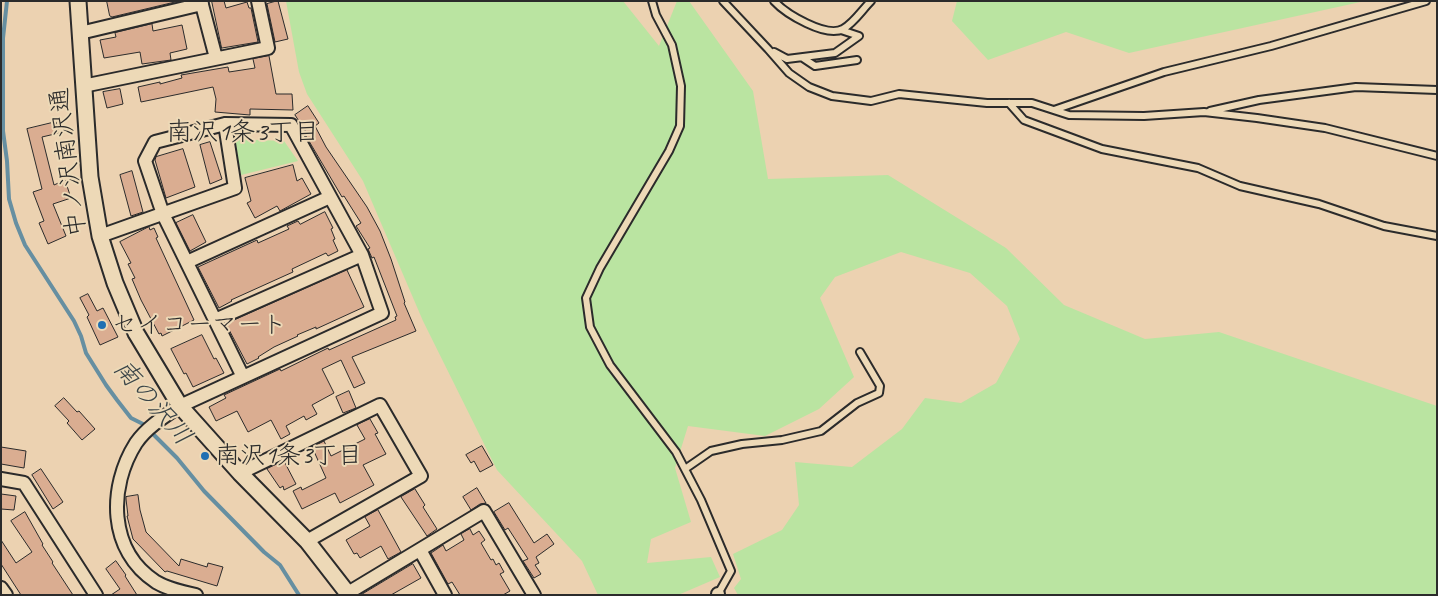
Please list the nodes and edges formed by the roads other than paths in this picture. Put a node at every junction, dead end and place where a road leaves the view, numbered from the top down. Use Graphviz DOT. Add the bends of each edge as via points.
graph roads {
  1 [pos="78,1"];
  2 [pos="258,1"];
  3 [pos="652,1"];
  4 [pos="723,1"];
  5 [pos="774,1"];
  6 [pos="871,1"];
  7 [pos="1426,1"];
  8 [pos="202,3"];
  9 [pos="841,30"];
  10 [pos="80,33"];
  11 [pos="768,48"];
  12 [pos="216,58"];
  13 [pos="803,58"];
  14 [pos="857,60"];
  15 [pos="83,86"];
  16 [pos="1437,90"];
  17 [pos="1009,103"];
  18 [pos="1053,110"];
  19 [pos="1204,112"];
  20 [pos="225,124"];
  21 [pos="1437,156"];
  22 [pos="330,196"];
  23 [pos="163,214"];
  24 [pos="100,236"];
  25 [pos="1437,236"];
  26 [pos="362,255"];
  27 [pos="187,262"];
  28 [pos="215,320"];
  29 [pos="860,352"];
  30 [pos="243,376"];
  31 [pos="180,406"];
  32 [pos="685,469"];
  33 [pos="240,474"];
  34 [pos="1,479"];
  35 [pos="307,541"];
  36 [pos="420,550"];
  37 [pos="1,588"];
  38 [pos="528,593"];
  39 [pos="348,594"];
  40 [pos="6,595"];
  41 [pos="96,595"];
  42 [pos="196,595"];
  43 [pos="445,595"];
  44 [pos="718,595"];
  1 -- 10 [label="street, 中ノ沢南沢通"];
  2 -- 12 [label="street" via="268,48"];
  3 -- 32 [label="lane" via="656,16 672,45 681,86 680,126 586,298 590,327 610,364 676,452"];
  4 -- 11 [label="lane"];
  5 -- 9 [label="lane" via="817,29"];
  6 -- 9 [label="lane" via="850,25"];
  7 -- 18 [label="lane" via="1271,46 1164,72"];
  8 -- 10 [label="street"];
  8 -- 12 [label="street"];
  9 -- 13 [label="lane" via="859,36 834,53"];
  10 -- 15 [label="street, 中ノ沢南沢通"];
  11 -- 13 [label="lane" via="787,59"];
  11 -- 17 [label="lane" via="795,78 832,96 871,101 899,94"];
  12 -- 15 [label="street"];
  13 -- 14 [label="lane" via="815,66"];
  15 -- 24 [label="street, 中ノ沢南沢通" via="90,177"];
  16 -- 19 [label="lane" via="1356,87 1259,100"];
  17 -- 18 [label="lane" via="1032,103"];
  17 -- 25 [label="lane" via="1024,120 1102,149 1198,168 1240,186 1319,204 1384,226"];
  18 -- 19 [label="lane" via="1069,115 1144,116"];
  19 -- 21 [label="lane" via="1325,128"];
  20 -- 22 [label="street" via="291,125"];
  20 -- 23 [label="street" via="235,188"];
  20 -- 23 [label="street" via="155,142 145,161"];
  22 -- 26 [label="street"];
  22 -- 27 [label="street"];
  23 -- 24 [label="street"];
  23 -- 27 [label="street"];
  24 -- 31 [label="street, 中ノ沢南沢通" via="114,283 136,333"];
  26 -- 28 [label="street"];
  26 -- 30 [label="street" via="382,313"];
  27 -- 28 [label="street"];
  28 -- 30 [label="street"];
  29 -- 32 [label="lane" via="880,386 879,393 857,403 821,431 711,451"];
  30 -- 31 [label="street"];
  31 -- 33 [label="street, 中ノ沢南沢通"];
  31 -- 42 [label="street" via="160,419 137,442 117,493 116,516 122,538 140,569 157,582"];
  32 -- 44 [label="lane" via="731,571"];
  33 -- 35 [label="street, 中ノ沢南沢通"];
  33 -- 35 [label="street" via="380,405 421,476"];
  34 -- 41 [label="street" via="24,483"];
  35 -- 39 [label="street, 中ノ沢南沢通"];
  36 -- 38 [label="street" via="484,511"];
  36 -- 39 [label="street"];
  36 -- 43 [label="street"];
  37 -- 40 [label="street"];
}
